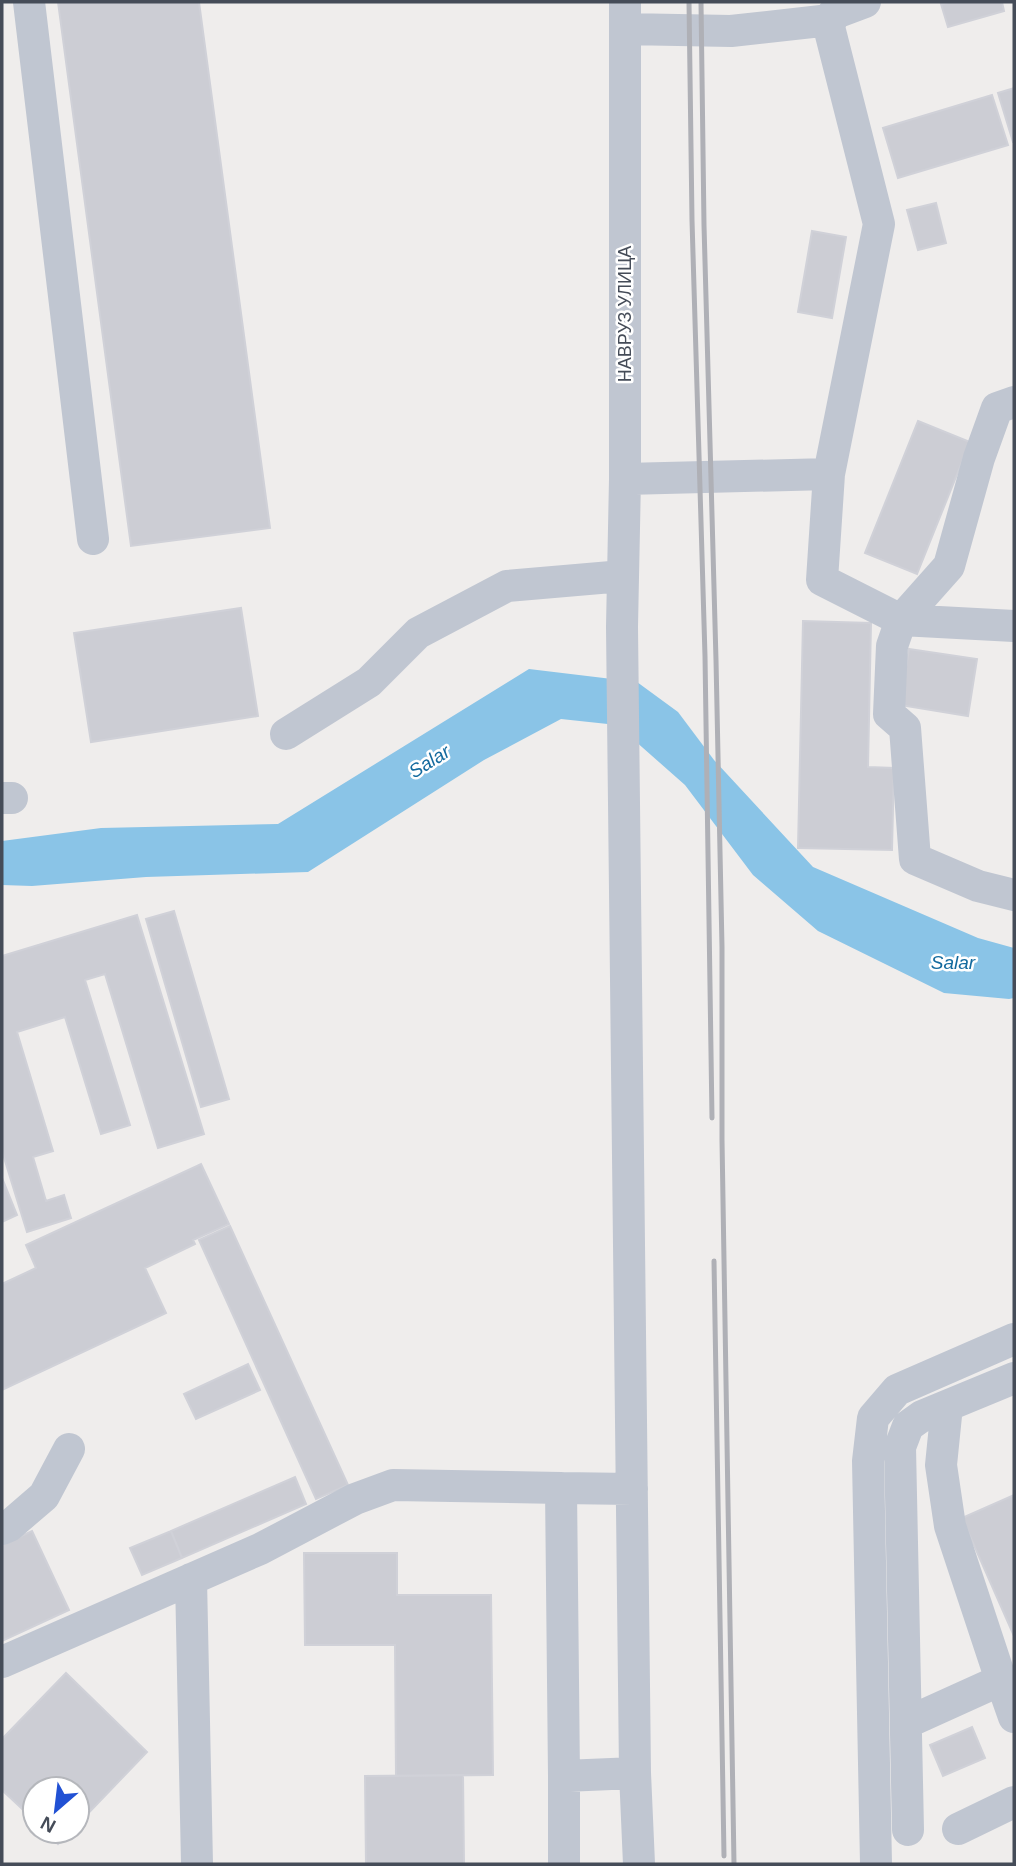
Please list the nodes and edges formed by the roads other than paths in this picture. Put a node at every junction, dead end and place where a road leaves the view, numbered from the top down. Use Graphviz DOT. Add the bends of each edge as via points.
graph roads {
  1 [pos="29,2"];
  2 [pos="865,2"];
  3 [pos="625,15"];
  4 [pos="830,20"];
  5 [pos="1014,402"];
  6 [pos="829,474"];
  7 [pos="625,480"];
  8 [pos="93,540"];
  9 [pos="623,576"];
  10 [pos="901,620"];
  11 [pos="1014,626"];
  12 [pos="286,734"];
  13 [pos="1014,895"];
  14 [pos="1014,1339"];
  15 [pos="1014,1378"];
  16 [pos="947,1406"];
  17 [pos="69,1449"];
  18 [pos="561,1488"];
  19 [pos="632,1489"];
  20 [pos="2,1530"];
  21 [pos="191,1579"];
  22 [pos="2,1662"];
  23 [pos="1001,1680"];
  24 [pos="1014,1717"];
  25 [pos="906,1723"];
  26 [pos="635,1773"];
  27 [pos="564,1776"];
  28 [pos="1014,1802"];
  29 [pos="958,1829"];
  30 [pos="908,1830"];
  31 [pos="197,1864"];
  32 [pos="564,1864"];
  33 [pos="639,1864"];
  34 [pos="876,1864"];
  1 -- 8 [label="street"];
  2 -- 4 [label="street" via="840,10"];
  3 -- 4 [label="street" via="731,31"];
  3 -- 7 [label="street, НАВРУЗ УЛИЦА"];
  4 -- 6 [label="street" via="879,224"];
  5 -- 10 [label="street" via="997,408 949,566"];
  6 -- 7 [label="street"];
  6 -- 10 [label="street" via="822,580"];
  7 -- 9 [label="street, НАВРУЗ УЛИЦА"];
  9 -- 12 [label="street" via="507,586 418,633 369,682"];
  9 -- 19 [label="street, НАВРУЗ УЛИЦА"];
  10 -- 11 [label="street"];
  10 -- 13 [label="street" via="892,646 889,714 905,728 915,859 978,886"];
  14 -- 34 [label="street" via="897,1391 873,1418 868,1461"];
  15 -- 16 [label="street"];
  16 -- 23 [label="street" via="941,1465 950,1526"];
  16 -- 25 [label="street" via="908,1426 900,1447"];
  17 -- 20 [label="street" via="44,1496"];
  18 -- 19 [label="street"];
  18 -- 21 [label="street" via="393,1485"];
  18 -- 27 [label="street"];
  19 -- 26 [label="street, НАВРУЗ УЛИЦА"];
  21 -- 22 [label="street"];
  21 -- 31 [label="street"];
  23 -- 24 [label="street"];
  23 -- 25 [label="street"];
  25 -- 30 [label="street"];
  26 -- 27 [label="street"];
  26 -- 33 [label="street, НАВРУЗ УЛИЦА"];
  27 -- 32 [label="street"];
  28 -- 29 [label="street"];
}
